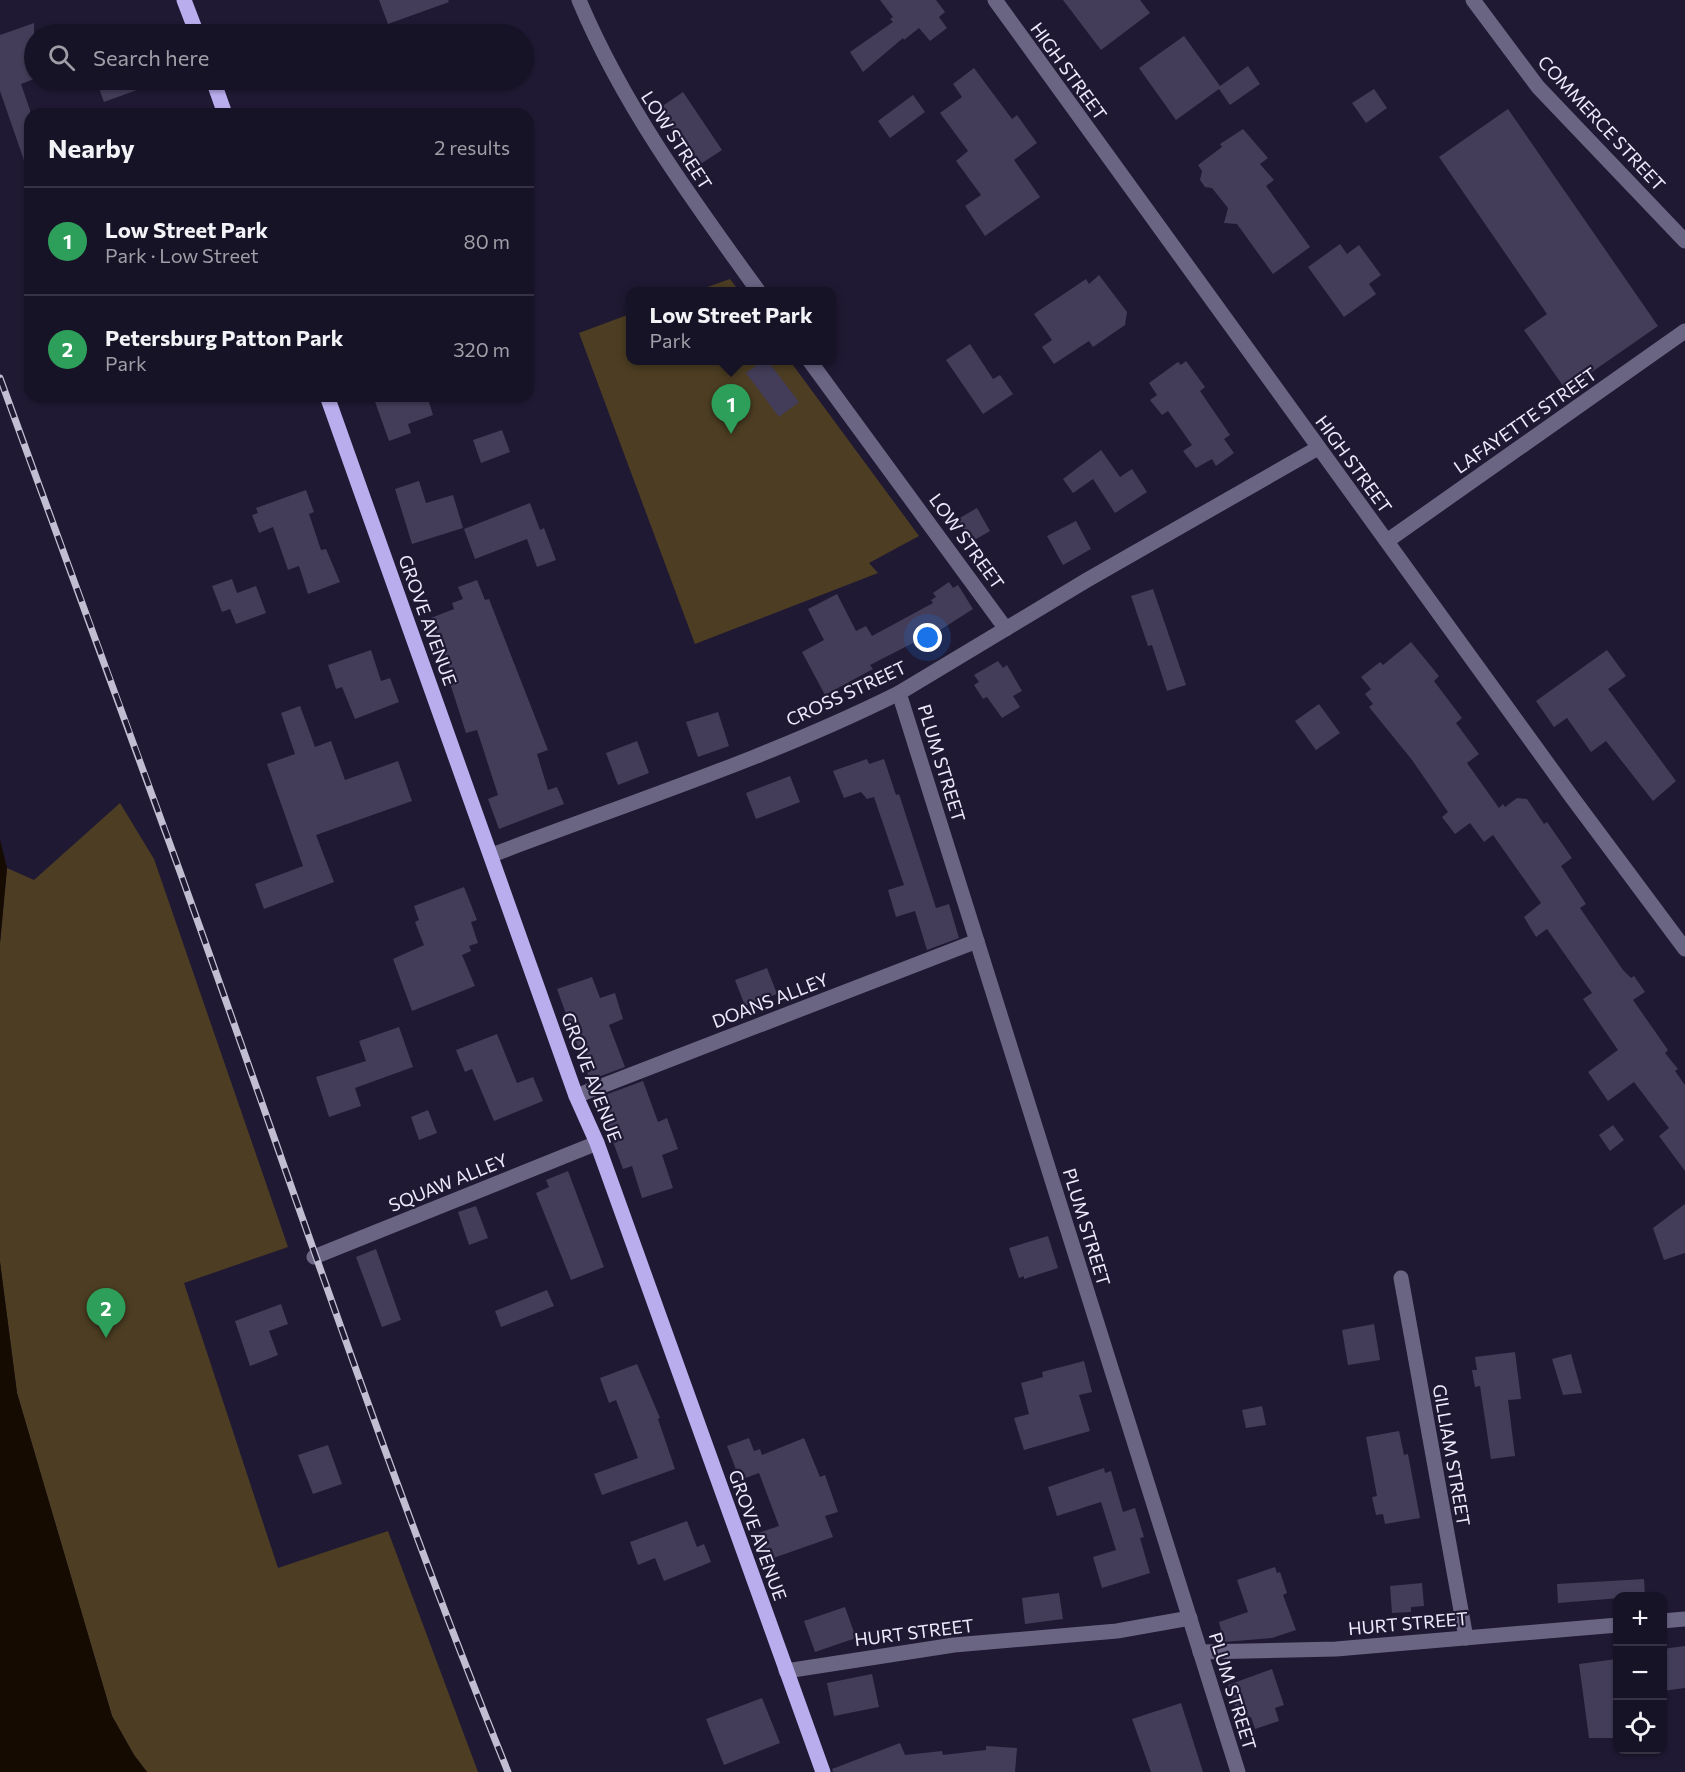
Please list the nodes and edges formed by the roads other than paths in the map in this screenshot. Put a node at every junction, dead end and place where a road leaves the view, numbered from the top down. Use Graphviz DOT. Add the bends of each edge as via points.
graph roads {
  1 [pos="184,0"];
  2 [pos="579,0"];
  3 [pos="994,0"];
  4 [pos="1473,0"];
  5 [pos="193,24"];
  6 [pos="217,90"];
  7 [pos="223,108"];
  8 [pos="1685,241"];
  9 [pos="756,287"];
  10 [pos="1685,332"];
  11 [pos="813,365"];
  12 [pos="329,402"];
  13 [pos="1318,448"];
  14 [pos="1387,541"];
  15 [pos="1006,629"];
  16 [pos="899,693"];
  17 [pos="492,855"];
  18 [pos="977,941"];
  19 [pos="1685,950"];
  20 [pos="576,1096"];
  21 [pos="597,1143"];
  22 [pos="314,1257"];
  23 [pos="1401,1278"];
  24 [pos="1190,1618"];
  25 [pos="1685,1619"];
  26 [pos="1667,1621"];
  27 [pos="1613,1625"];
  28 [pos="1466,1638"];
  29 [pos="1200,1652"];
  30 [pos="786,1671"];
  31 [pos="823,1772"];
  32 [pos="1238,1772"];
  1 -- 5 [label="main road"];
  2 -- 9 [label="street, LOW STREET" via="614,75 661,156"];
  3 -- 13 [label="street, HIGH STREET"];
  4 -- 8 [label="street, COMMERCE STREET" via="1538,87"];
  6 -- 7 [label="main road"];
  10 -- 14 [label="street, LAFAYETTE STREET"];
  11 -- 15 [label="street, LOW STREET"];
  12 -- 17 [label="main road, GROVE AVENUE"];
  13 -- 14 [label="street, HIGH STREET"];
  13 -- 15 [label="street, CROSS STREET"];
  14 -- 19 [label="street, HIGH STREET"];
  15 -- 16 [label="street, CROSS STREET"];
  16 -- 17 [label="street, CROSS STREET" via="770,750"];
  16 -- 18 [label="street, PLUM STREET"];
  17 -- 20 [label="main road, GROVE AVENUE"];
  18 -- 20 [label="street, DOANS ALLEY"];
  18 -- 24 [label="street, PLUM STREET"];
  20 -- 21 [label="main road, GROVE AVENUE"];
  21 -- 22 [label="street, SQUAW ALLEY"];
  21 -- 30 [label="main road, GROVE AVENUE"];
  23 -- 28 [label="street, GILLIAM STREET"];
  24 -- 29 [label="street, PLUM STREET"];
  24 -- 30 [label="street, HURT STREET" via="1117,1631 954,1645"];
  25 -- 26 [label="street"];
  27 -- 28 [label="street, HURT STREET"];
  28 -- 29 [label="street, HURT STREET" via="1336,1649"];
  29 -- 32 [label="street, PLUM STREET"];
  30 -- 31 [label="main road, GROVE AVENUE"];
}
